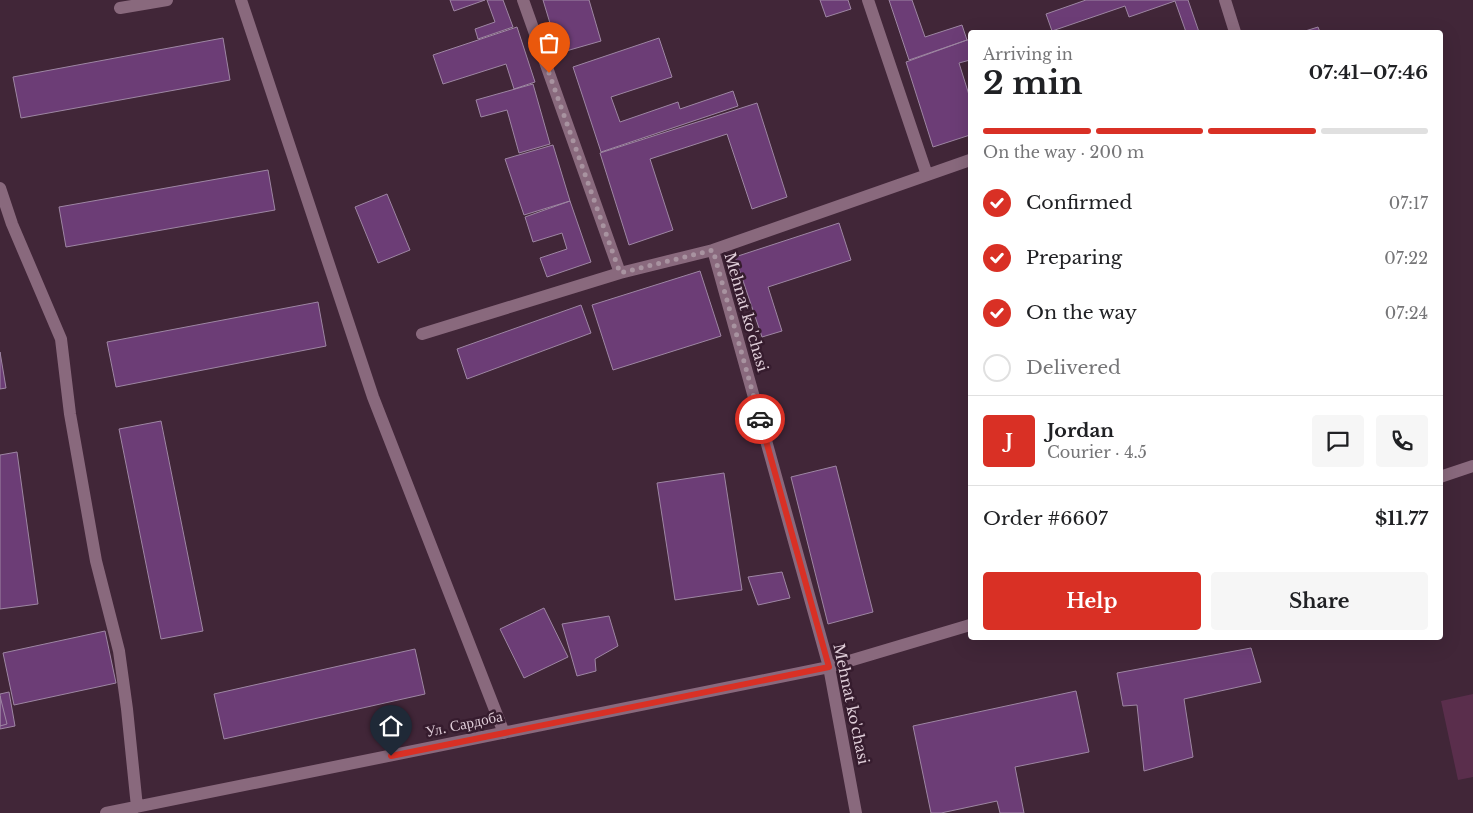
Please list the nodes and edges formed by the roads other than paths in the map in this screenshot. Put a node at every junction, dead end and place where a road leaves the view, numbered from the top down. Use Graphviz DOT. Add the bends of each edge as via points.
graph roads {
  1 [pos="167,0"];
  2 [pos="241,0"];
  3 [pos="523,0"];
  4 [pos="868,0"];
  5 [pos="1225,0"];
  6 [pos="120,8"];
  7 [pos="1234,30"];
  8 [pos="968,161"];
  9 [pos="927,175"];
  10 [pos="0,188"];
  11 [pos="713,250"];
  12 [pos="620,273"];
  13 [pos="422,334"];
  14 [pos="1473,466"];
  15 [pos="1443,476"];
  16 [pos="968,626"];
  17 [pos="829,667"];
  18 [pos="504,733"];
  19 [pos="138,807"];
  20 [pos="106,813"];
  21 [pos="856,813"];
  1 -- 6 [label="street"];
  2 -- 18 [label="street" via="374,397"];
  3 -- 12 [label="street"];
  4 -- 9 [label="street"];
  5 -- 7 [label="street"];
  8 -- 9 [label="street"];
  9 -- 11 [label="street"];
  10 -- 19 [label="street" via="61,339 70,414 96,561 119,651"];
  11 -- 12 [label="street, Mehnat ko'chasi"];
  11 -- 17 [label="street, Mehnat ko'chasi"];
  12 -- 13 [label="street, Mehnat ko'chasi"];
  14 -- 15 [label="street"];
  16 -- 17 [label="street, Ул. Сардоба"];
  17 -- 18 [label="street, Ул. Сардоба"];
  17 -- 21 [label="street, Mehnat ko'chasi"];
  18 -- 19 [label="street, Ул. Сардоба"];
  19 -- 20 [label="street, Ул. Сардоба"];
}
